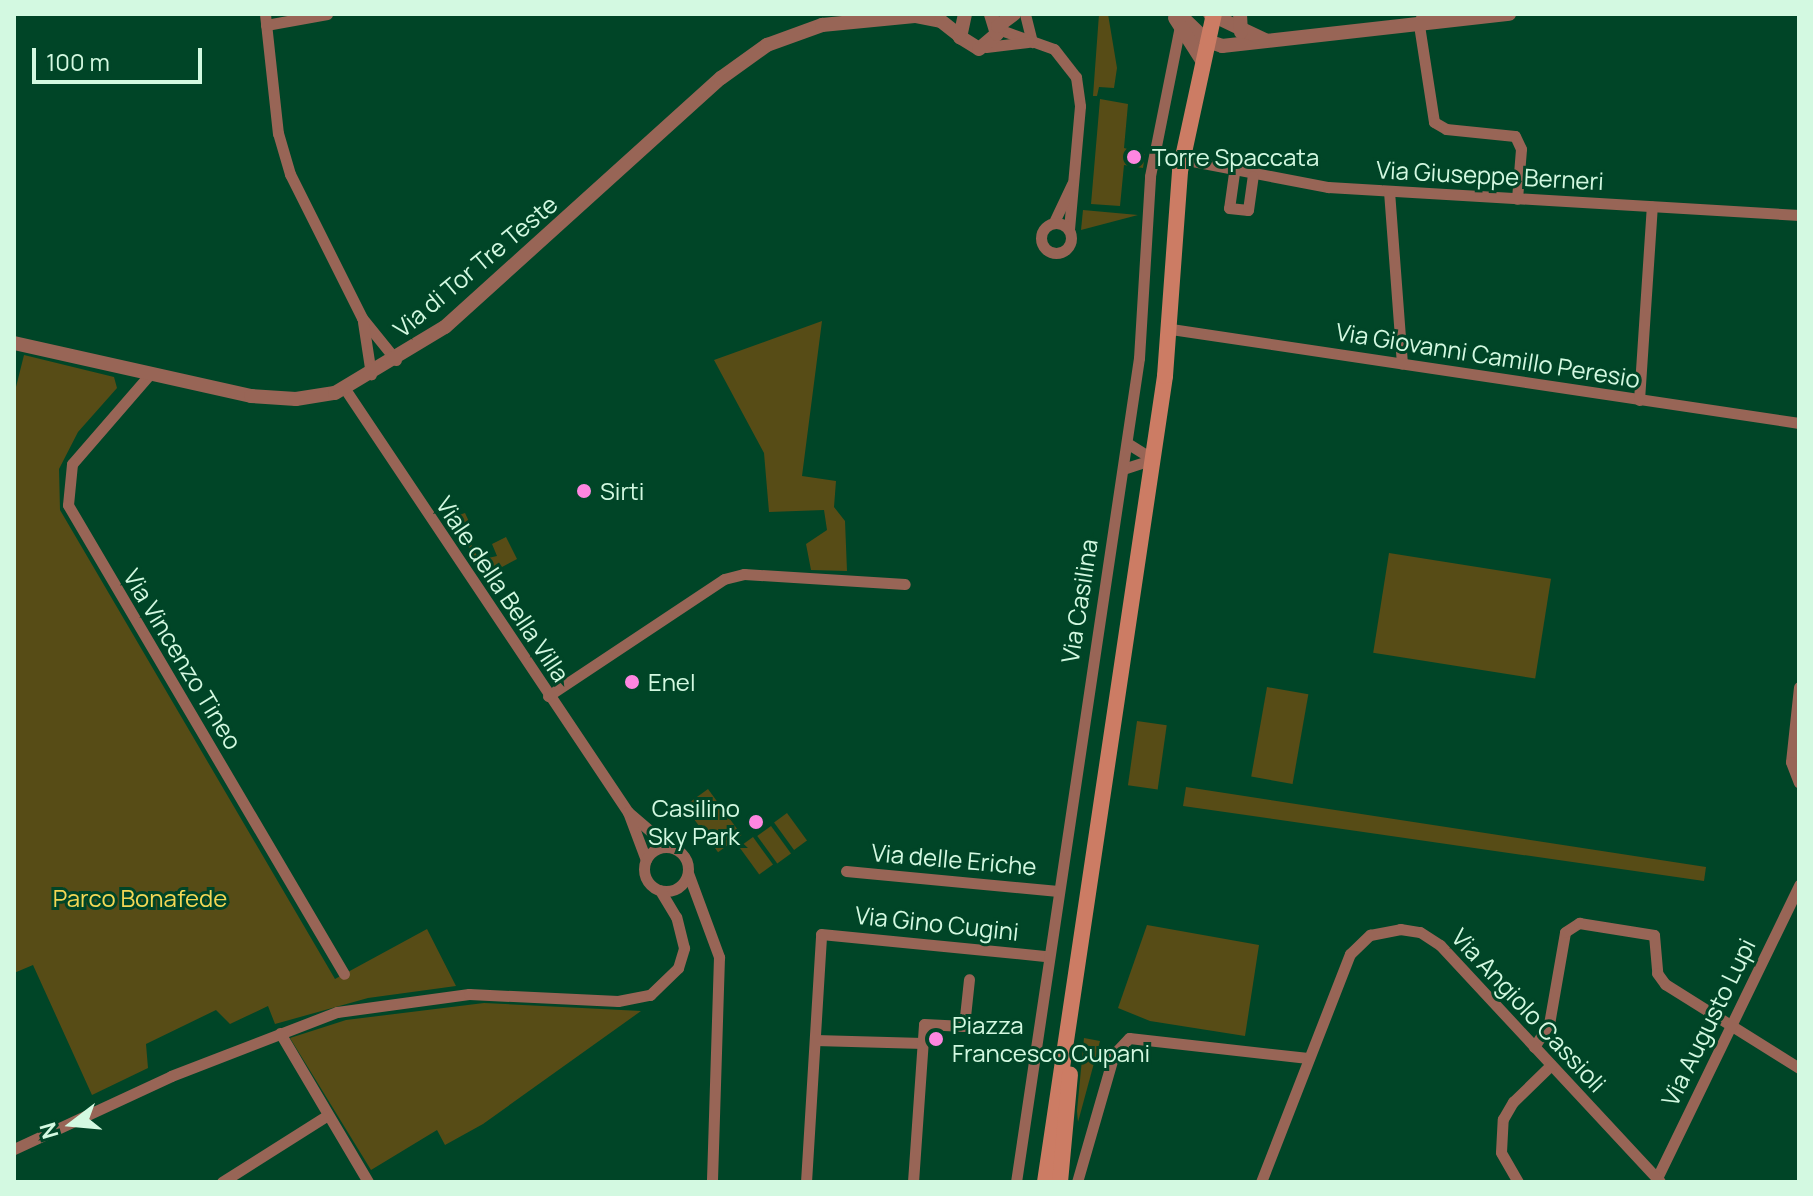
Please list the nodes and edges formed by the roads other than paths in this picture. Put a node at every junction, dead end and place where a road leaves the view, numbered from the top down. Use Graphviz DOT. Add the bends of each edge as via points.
graph roads {
  1 [pos="327,14"];
  2 [pos="964,14"];
  3 [pos="1014,14"];
  4 [pos="1025,14"];
  5 [pos="1240,14"];
  6 [pos="1509,14"];
  7 [pos="918,15"];
  8 [pos="1212,15"];
  9 [pos="837,18"];
  10 [pos="1177,18"];
  11 [pos="266,19"];
  12 [pos="1421,19"];
  13 [pos="995,23"];
  14 [pos="1241,32"];
  15 [pos="959,35"];
  16 [pos="1207,41"];
  17 [pos="1032,42"];
  18 [pos="1270,42"];
  19 [pos="986,47"];
  20 [pos="1203,62"];
  21 [pos="1182,159"];
  22 [pos="1234,173"];
  23 [pos="1075,176"];
  24 [pos="1253,176"];
  25 [pos="1389,191"];
  26 [pos="1517,199"];
  27 [pos="1652,206"];
  28 [pos="1799,215"];
  29 [pos="1054,222"];
  30 [pos="1069,230"];
  31 [pos="362,318"];
  32 [pos="1171,329"];
  33 [pos="14,343"];
  34 [pos="396,360"];
  35 [pos="1402,364"];
  36 [pos="150,374"];
  37 [pos="371,374"];
  38 [pos="345,389"];
  39 [pos="1639,400"];
  40 [pos="1799,423"];
  41 [pos="1127,443"];
  42 [pos="1153,459"];
  43 [pos="1123,469"];
  44 [pos="905,584"];
  45 [pos="1799,687"];
  46 [pos="548,696"];
  47 [pos="1796,739"];
  48 [pos="1799,783"];
  49 [pos="628,812"];
  50 [pos="669,847"];
  51 [pos="646,860"];
  52 [pos="846,871"];
  53 [pos="688,873"];
  54 [pos="1799,885"];
  55 [pos="660,890"];
  56 [pos="1058,891"];
  57 [pos="1047,956"];
  58 [pos="344,974"];
  59 [pos="969,979"];
  60 [pos="1068,1024"];
  61 [pos="1730,1025"];
  62 [pos="280,1033"];
  63 [pos="815,1040"];
  64 [pos="923,1043"];
  65 [pos="1534,1047"];
  66 [pos="1308,1058"];
  67 [pos="1551,1065"];
  68 [pos="1799,1068"];
  69 [pos="328,1115"];
  70 [pos="14,1149"];
  71 [pos="1659,1180"];
  72 [pos="222,1182"];
  73 [pos="368,1182"];
  74 [pos="712,1182"];
  75 [pos="806,1182"];
  76 [pos="913,1182"];
  77 [pos="1016,1182"];
  78 [pos="1045,1182"];
  79 [pos="1060,1182"];
  80 [pos="1077,1182"];
  81 [pos="1261,1182"];
  82 [pos="1518,1182"];
  1 -- 11 [label="street"];
  2 -- 15 [label="street"];
  3 -- 13 [label="street"];
  4 -- 17 [label="street"];
  5 -- 14 [label="street"];
  6 -- 12 [label="street"];
  7 -- 9 [label="street, Via di Tor Tre Teste"];
  7 -- 15 [label="street, Via di Tor Tre Teste" via="941,21"];
  8 -- 14 [label="street"];
  8 -- 16 [label="main road"];
  9 -- 34 [label="street, Via di Tor Tre Teste" via="779,38 737,65 493,287"];
  10 -- 16 [label="street"];
  10 -- 20 [label="street"];
  10 -- 41 [label="street, Via Casilina" via="1150,176 1141,337"];
  11 -- 31 [label="street" via="287,165"];
  12 -- 18 [label="street"];
  12 -- 26 [label="street" via="1434,122 1442,128 1515,136 1521,149"];
  13 -- 17 [label="street"];
  13 -- 19 [label="street"];
  14 -- 18 [label="street"];
  15 -- 19 [label="street, Via di Tor Tre Teste" via="969,47"];
  16 -- 18 [label="street" via="1222,46"];
  16 -- 20 [label="main road"];
  17 -- 19 [label="street"];
  17 -- 23 [label="street" via="1058,52 1076,77 1080,106"];
  20 -- 21 [label="main road"];
  21 -- 22 [label="street, Via Giuseppe Berneri"];
  21 -- 32 [label="main road"];
  22 -- 24 [label="street, Via Giuseppe Berneri"];
  22 -- 24 [label="street" via="1229,208 1248,210"];
  23 -- 29 [label="street"];
  23 -- 30 [label="street"];
  24 -- 25 [label="street, Via Giuseppe Berneri"];
  25 -- 26 [label="street, Via Giuseppe Berneri"];
  25 -- 35 [label="street"];
  26 -- 27 [label="street, Via Giuseppe Berneri"];
  27 -- 28 [label="street, Via Giuseppe Berneri"];
  27 -- 39 [label="street"];
  29 -- 30 [label="street"];
  29 -- 30 [label="street" via="1040,238 1050,252 1067,248"];
  31 -- 34 [label="street"];
  31 -- 37 [label="street"];
  32 -- 35 [label="street, Via Giovanni Camillo Peresio"];
  32 -- 42 [label="main road"];
  33 -- 36 [label="street, Via di Tor Tre Teste"];
  34 -- 37 [label="street, Via di Tor Tre Teste"];
  35 -- 39 [label="street, Via Giovanni Camillo Peresio"];
  36 -- 38 [label="street, Via di Tor Tre Teste" via="273,398 313,398"];
  36 -- 58 [label="street, Via Vincenzo Tineo" via="75,458 67,480 68,505"];
  37 -- 38 [label="street, Via di Tor Tre Teste"];
  38 -- 46 [label="street, Viale della Bella Villa"];
  39 -- 40 [label="street, Via Giovanni Camillo Peresio"];
  41 -- 42 [label="street"];
  41 -- 43 [label="street, Via Casilina"];
  42 -- 43 [label="street"];
  42 -- 60 [label="main road"];
  43 -- 56 [label="street, Via Casilina"];
  44 -- 46 [label="street" via="744,574 724,579"];
  45 -- 47 [label="street"];
  46 -- 49 [label="street, Viale della Bella Villa"];
  47 -- 48 [label="street" via="1792,766"];
  49 -- 50 [label="street, Viale della Bella Villa"];
  49 -- 51 [label="street, Viale della Bella Villa"];
  50 -- 51 [label="street"];
  50 -- 53 [label="street, Viale della Bella Villa" via="682,854"];
  51 -- 55 [label="street, Viale della Bella Villa" via="645,875"];
  52 -- 56 [label="street, Via delle Eriche"];
  53 -- 55 [label="street" via="677,888"];
  53 -- 74 [label="street, Viale della Bella Villa" via="719,957"];
  54 -- 61 [label="street, Via Augusto Lupi"];
  55 -- 62 [label="street, Viale della Bella Villa" via="676,917 684,948 678,968 650,995 618,1001 500,994 427,998 337,1012"];
  56 -- 57 [label="street, Via Casilina"];
  57 -- 63 [label="street, Via Gino Cugini" via="821,934"];
  57 -- 77 [label="street, Via Casilina"];
  59 -- 64 [label="street" via="964,1026 924,1024"];
  60 -- 78 [label="main road"];
  60 -- 79 [label="main road" via="1070,1096"];
  61 -- 65 [label="street" via="1662,982 1654,935 1575,923 1563,936 1548,1030"];
  61 -- 68 [label="street"];
  61 -- 71 [label="street, Via Augusto Lupi"];
  62 -- 69 [label="street"];
  62 -- 70 [label="street, Viale della Bella Villa"];
  63 -- 64 [label="street"];
  63 -- 75 [label="street"];
  64 -- 76 [label="street"];
  65 -- 66 [label="street, Via Angiolo Cassioli" via="1440,945 1420,932 1400,929 1370,935 1354,947"];
  65 -- 67 [label="street, Via Angiolo Cassioli"];
  66 -- 80 [label="street" via="1201,1042 1129,1038 1115,1050"];
  66 -- 81 [label="street, Via Angiolo Cassioli"];
  67 -- 71 [label="street, Via Angiolo Cassioli"];
  67 -- 82 [label="street" via="1510,1105 1501,1125 1503,1158"];
  69 -- 72 [label="street"];
  69 -- 73 [label="street"];
}
